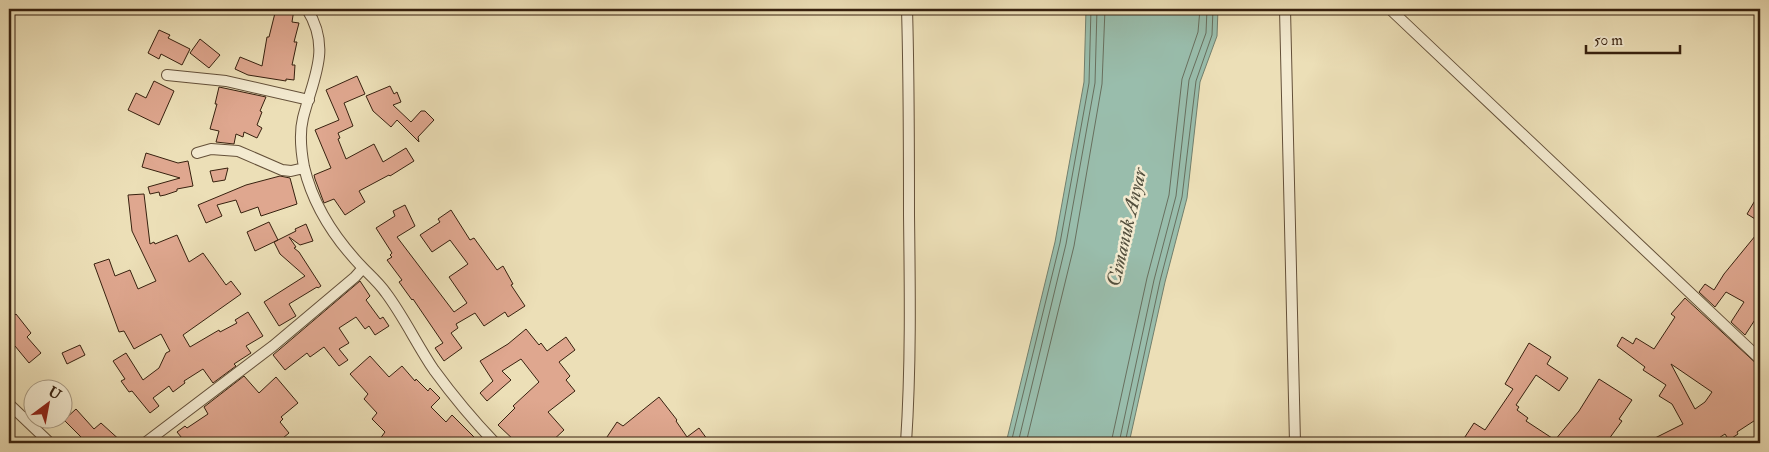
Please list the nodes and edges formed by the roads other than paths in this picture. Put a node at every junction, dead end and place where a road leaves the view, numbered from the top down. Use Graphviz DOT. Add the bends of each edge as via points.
graph roads {
  1 [pos="307,9"];
  2 [pos="907,9"];
  3 [pos="1285,9"];
  4 [pos="1390,9"];
  5 [pos="167,75"];
  6 [pos="310,100"];
  7 [pos="197,153"];
  8 [pos="304,168"];
  9 [pos="363,268"];
  10 [pos="1760,359"];
  11 [pos="9,404"];
  12 [pos="50,443"];
  13 [pos="145,443"];
  14 [pos="495,443"];
  15 [pos="906,443"];
  16 [pos="1295,443"];
  1 -- 6 [label="street" via="320,48"];
  2 -- 15 [label="street" via="910,276"];
  3 -- 16 [label="street"];
  4 -- 10 [label="street"];
  5 -- 6 [label="street" via="226,81"];
  6 -- 8 [label="street" via="300,136"];
  7 -- 8 [label="street" via="211,149 238,151 282,170"];
  8 -- 9 [label="street" via="321,213"];
  9 -- 13 [label="street" via="356,278 273,346"];
  9 -- 14 [label="street" via="386,293 435,371 465,411"];
  11 -- 12 [label="street"];
}
